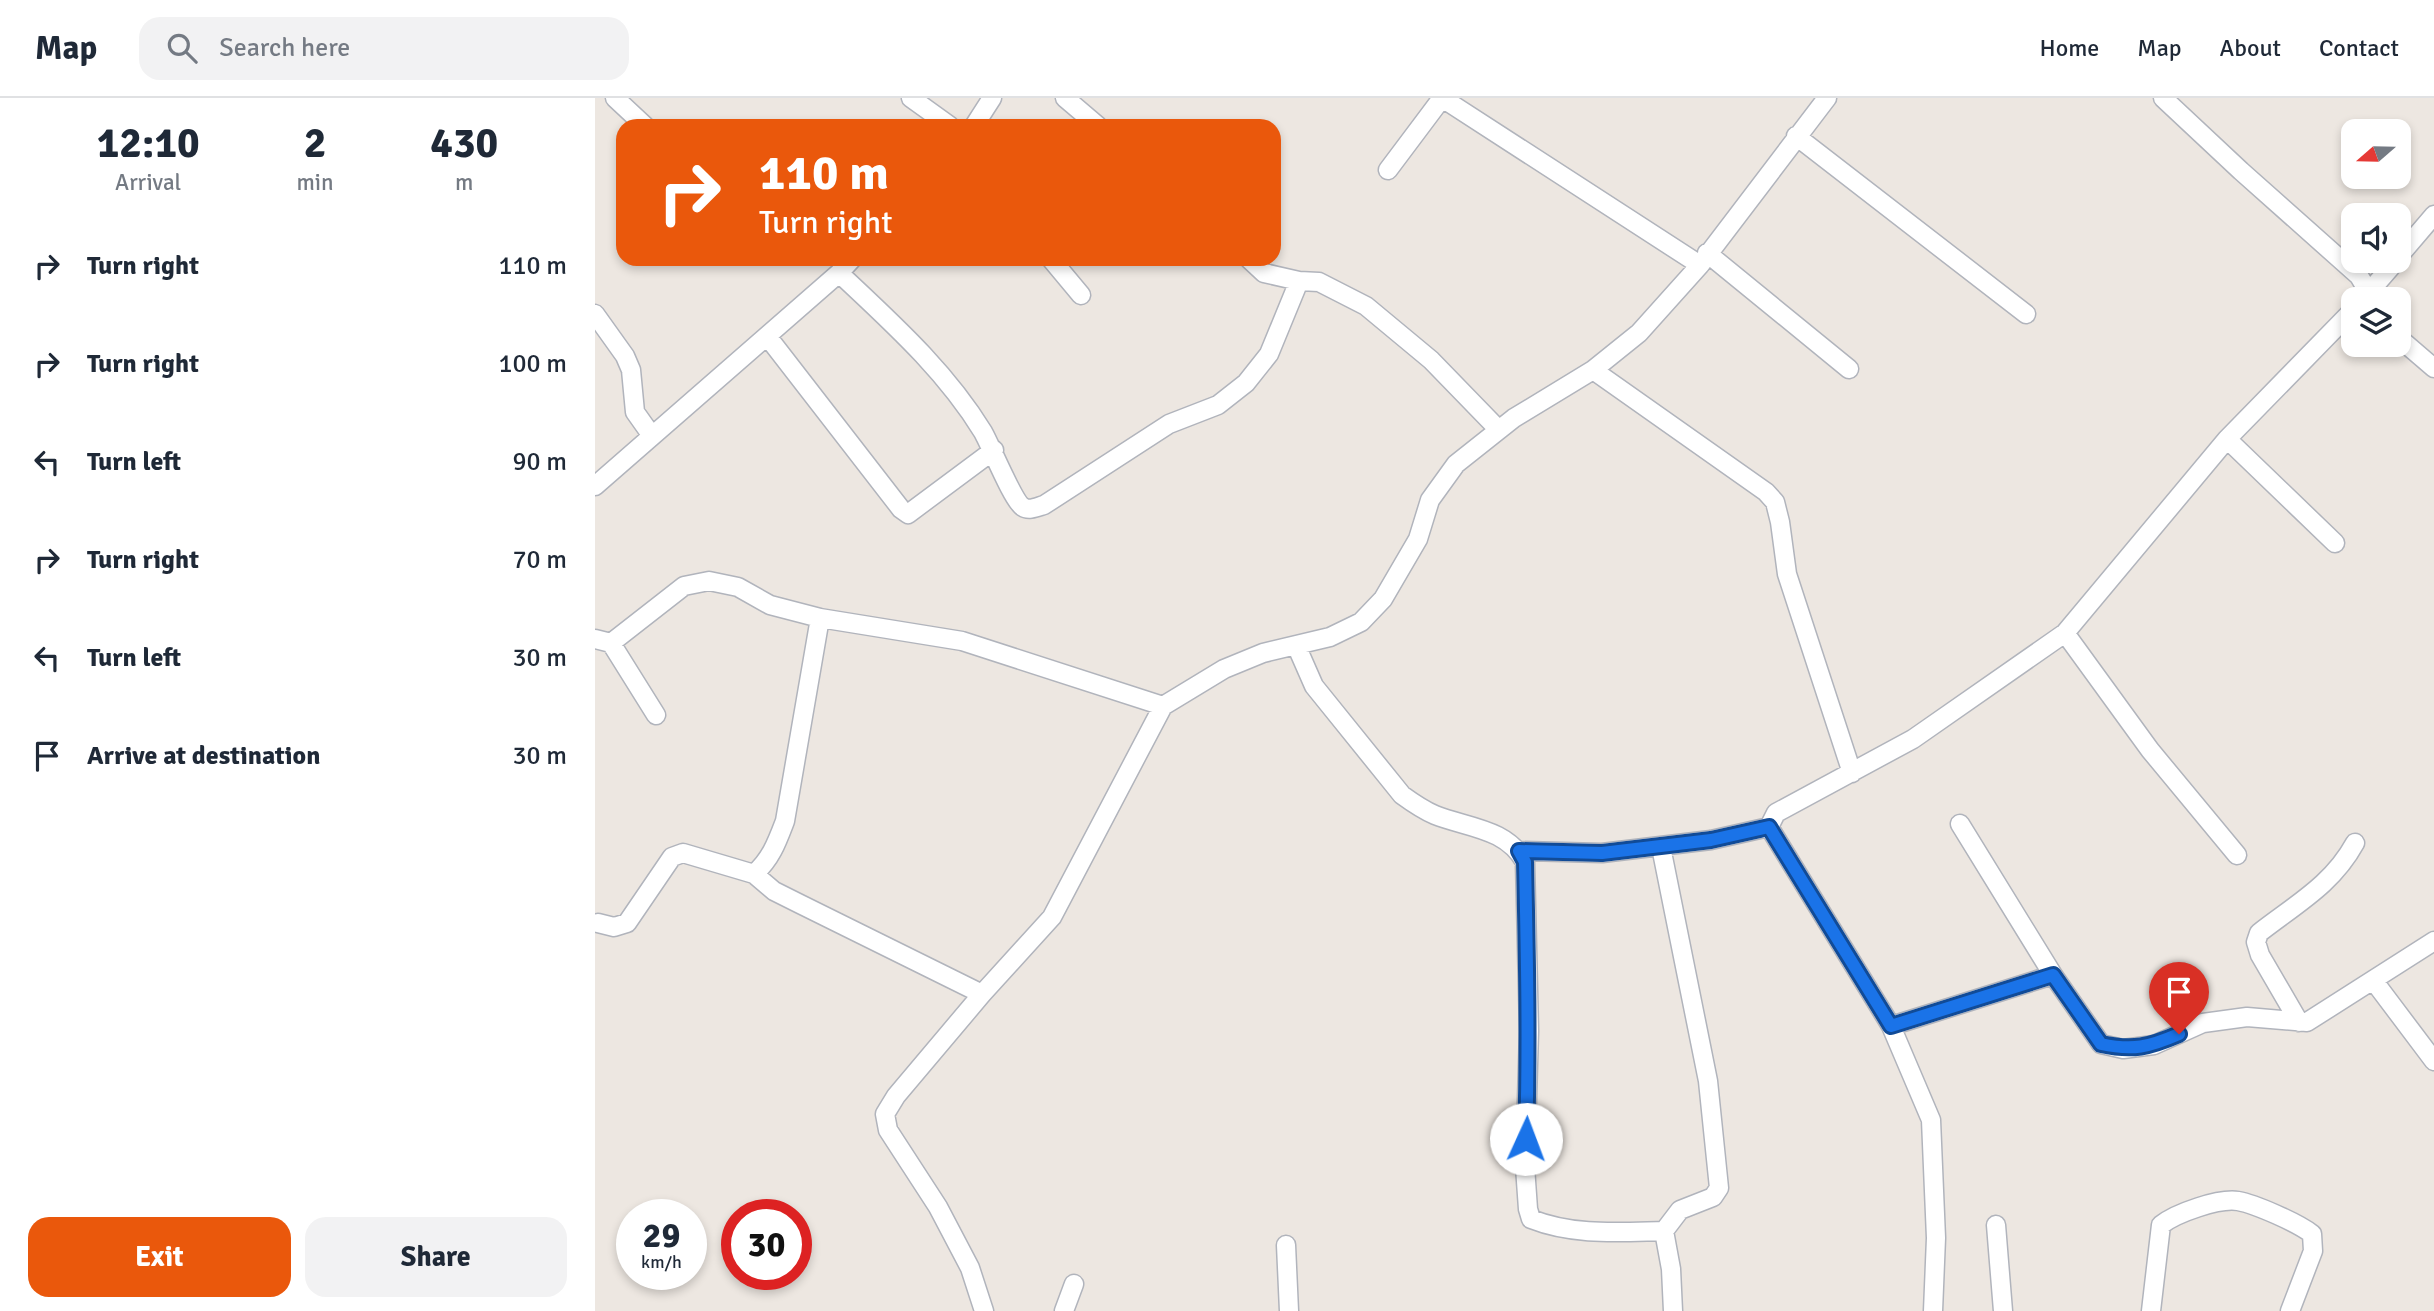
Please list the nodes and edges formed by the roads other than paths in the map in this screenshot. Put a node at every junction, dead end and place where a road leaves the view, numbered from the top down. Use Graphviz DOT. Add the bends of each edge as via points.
graph roads {
  1 [pos="615,98"];
  2 [pos="911,98"];
  3 [pos="992,98"];
  4 [pos="1065,98"];
  5 [pos="1442,98"];
  6 [pos="1827,98"];
  7 [pos="2163,98"];
  8 [pos="638,119"];
  9 [pos="940,119"];
  10 [pos="978,119"];
  11 [pos="1090,119"];
  12 [pos="1796,136"];
  13 [pos="1388,170"];
  14 [pos="2434,215"];
  15 [pos="2411,242"];
  16 [pos="1703,259"];
  17 [pos="846,266"];
  18 [pos="1057,266"];
  19 [pos="1257,266"];
  20 [pos="839,273"];
  21 [pos="2386,273"];
  22 [pos="1299,281"];
  23 [pos="2362,287"];
  24 [pos="2375,287"];
  25 [pos="1081,295"];
  26 [pos="595,314"];
  27 [pos="2026,314"];
  28 [pos="2341,322"];
  29 [pos="767,336"];
  30 [pos="2411,348"];
  31 [pos="2434,368"];
  32 [pos="1849,369"];
  33 [pos="1593,370"];
  34 [pos="1498,429"];
  35 [pos="652,436"];
  36 [pos="2227,439"];
  37 [pos="994,450"];
  38 [pos="595,486"];
  39 [pos="2335,543"];
  40 [pos="820,618"];
  41 [pos="2064,634"];
  42 [pos="603,641"];
  43 [pos="1296,645"];
  44 [pos="1163,706"];
  45 [pos="656,715"];
  46 [pos="1852,773"];
  47 [pos="1960,824"];
  48 [pos="1769,827"];
  49 [pos="2355,843"];
  50 [pos="1661,847"];
  51 [pos="1519,851"];
  52 [pos="2237,855"];
  53 [pos="754,874"];
  54 [pos="598,923"];
  55 [pos="2434,941"];
  56 [pos="2053,975"];
  57 [pos="2373,980"];
  58 [pos="982,994"];
  59 [pos="2299,1021"];
  60 [pos="1891,1026"];
  61 [pos="2434,1061"];
  62 [pos="1996,1225"];
  63 [pos="1664,1231"];
  64 [pos="1286,1245"];
  65 [pos="1074,1284"];
  66 [pos="985,1311"];
  67 [pos="1064,1311"];
  68 [pos="1289,1311"];
  69 [pos="1673,1311"];
  70 [pos="1933,1311"];
  71 [pos="2003,1311"];
  72 [pos="2151,1311"];
  73 [pos="2290,1311"];
  1 -- 8 [label="street"];
  2 -- 9 [label="street"];
  3 -- 10 [label="street"];
  4 -- 11 [label="street"];
  5 -- 13 [label="street"];
  5 -- 16 [label="street"];
  6 -- 12 [label="street"];
  7 -- 23 [label="street" via="2359,276"];
  12 -- 16 [label="street"];
  12 -- 27 [label="street"];
  14 -- 15 [label="street"];
  16 -- 32 [label="street"];
  16 -- 33 [label="street" via="1639,333"];
  17 -- 20 [label="street"];
  18 -- 25 [label="street"];
  19 -- 22 [label="street"];
  20 -- 29 [label="street"];
  20 -- 37 [label="street" via="919,349"];
  21 -- 24 [label="street"];
  22 -- 34 [label="street" via="1319,282 1366,306 1431,360"];
  22 -- 37 [label="street" via="1269,354 1246,383 1218,405 1159,430 1044,505 1021,506"];
  26 -- 35 [label="street" via="625,356 635,412"];
  28 -- 36 [label="street"];
  29 -- 35 [label="street"];
  29 -- 37 [label="street" via="908,514"];
  30 -- 31 [label="street"];
  33 -- 34 [label="street"];
  33 -- 46 [label="street" via="1775,502 1787,573"];
  34 -- 43 [label="street" via="1456,464 1430,500 1418,539 1383,599 1361,622"];
  35 -- 38 [label="street"];
  36 -- 39 [label="street"];
  36 -- 41 [label="street"];
  40 -- 42 [label="street" via="709,581 684,586"];
  40 -- 44 [label="street" via="962,640"];
  40 -- 53 [label="street" via="785,821 773,853"];
  41 -- 46 [label="street" via="1913,739"];
  41 -- 52 [label="street" via="2150,750"];
  42 -- 45 [label="street"];
  43 -- 44 [label="street" via="1224,669"];
  43 -- 51 [label="street" via="1314,686 1402,795 1437,816 1492,832"];
  44 -- 58 [label="street" via="1052,917"];
  46 -- 48 [label="street" via="1776,813"];
  47 -- 56 [label="street"];
  48 -- 50 [label="street"];
  48 -- 60 [label="street"];
  49 -- 59 [label="street" via="2329,880 2256,937 2260,955"];
  50 -- 51 [label="street" via="1602,853"];
  50 -- 63 [label="street" via="1708,1081 1719,1188 1713,1197 1680,1210"];
  51 -- 63 [label="street" via="1525,862 1529,1031 1525,1167 1531,1219 1588,1233"];
  53 -- 54 [label="street" via="683,853 672,857 627,923 614,928"];
  53 -- 58 [label="street" via="774,891"];
  55 -- 57 [label="street"];
  56 -- 59 [label="street" via="2101,1044 2123,1049 2154,1045 2203,1023 2247,1017"];
  56 -- 60 [label="street"];
  57 -- 59 [label="street" via="2307,1021"];
  57 -- 61 [label="street"];
  58 -- 66 [label="street" via="885,1114 888,1130 938,1207 970,1268"];
  60 -- 70 [label="street" via="1931,1120 1936,1238"];
  62 -- 71 [label="street"];
  63 -- 69 [label="street"];
  64 -- 68 [label="street"];
  65 -- 67 [label="street"];
  72 -- 73 [label="street" via="2161,1225 2221,1201 2238,1201 2299,1224 2312,1234 2313,1251"];
}
